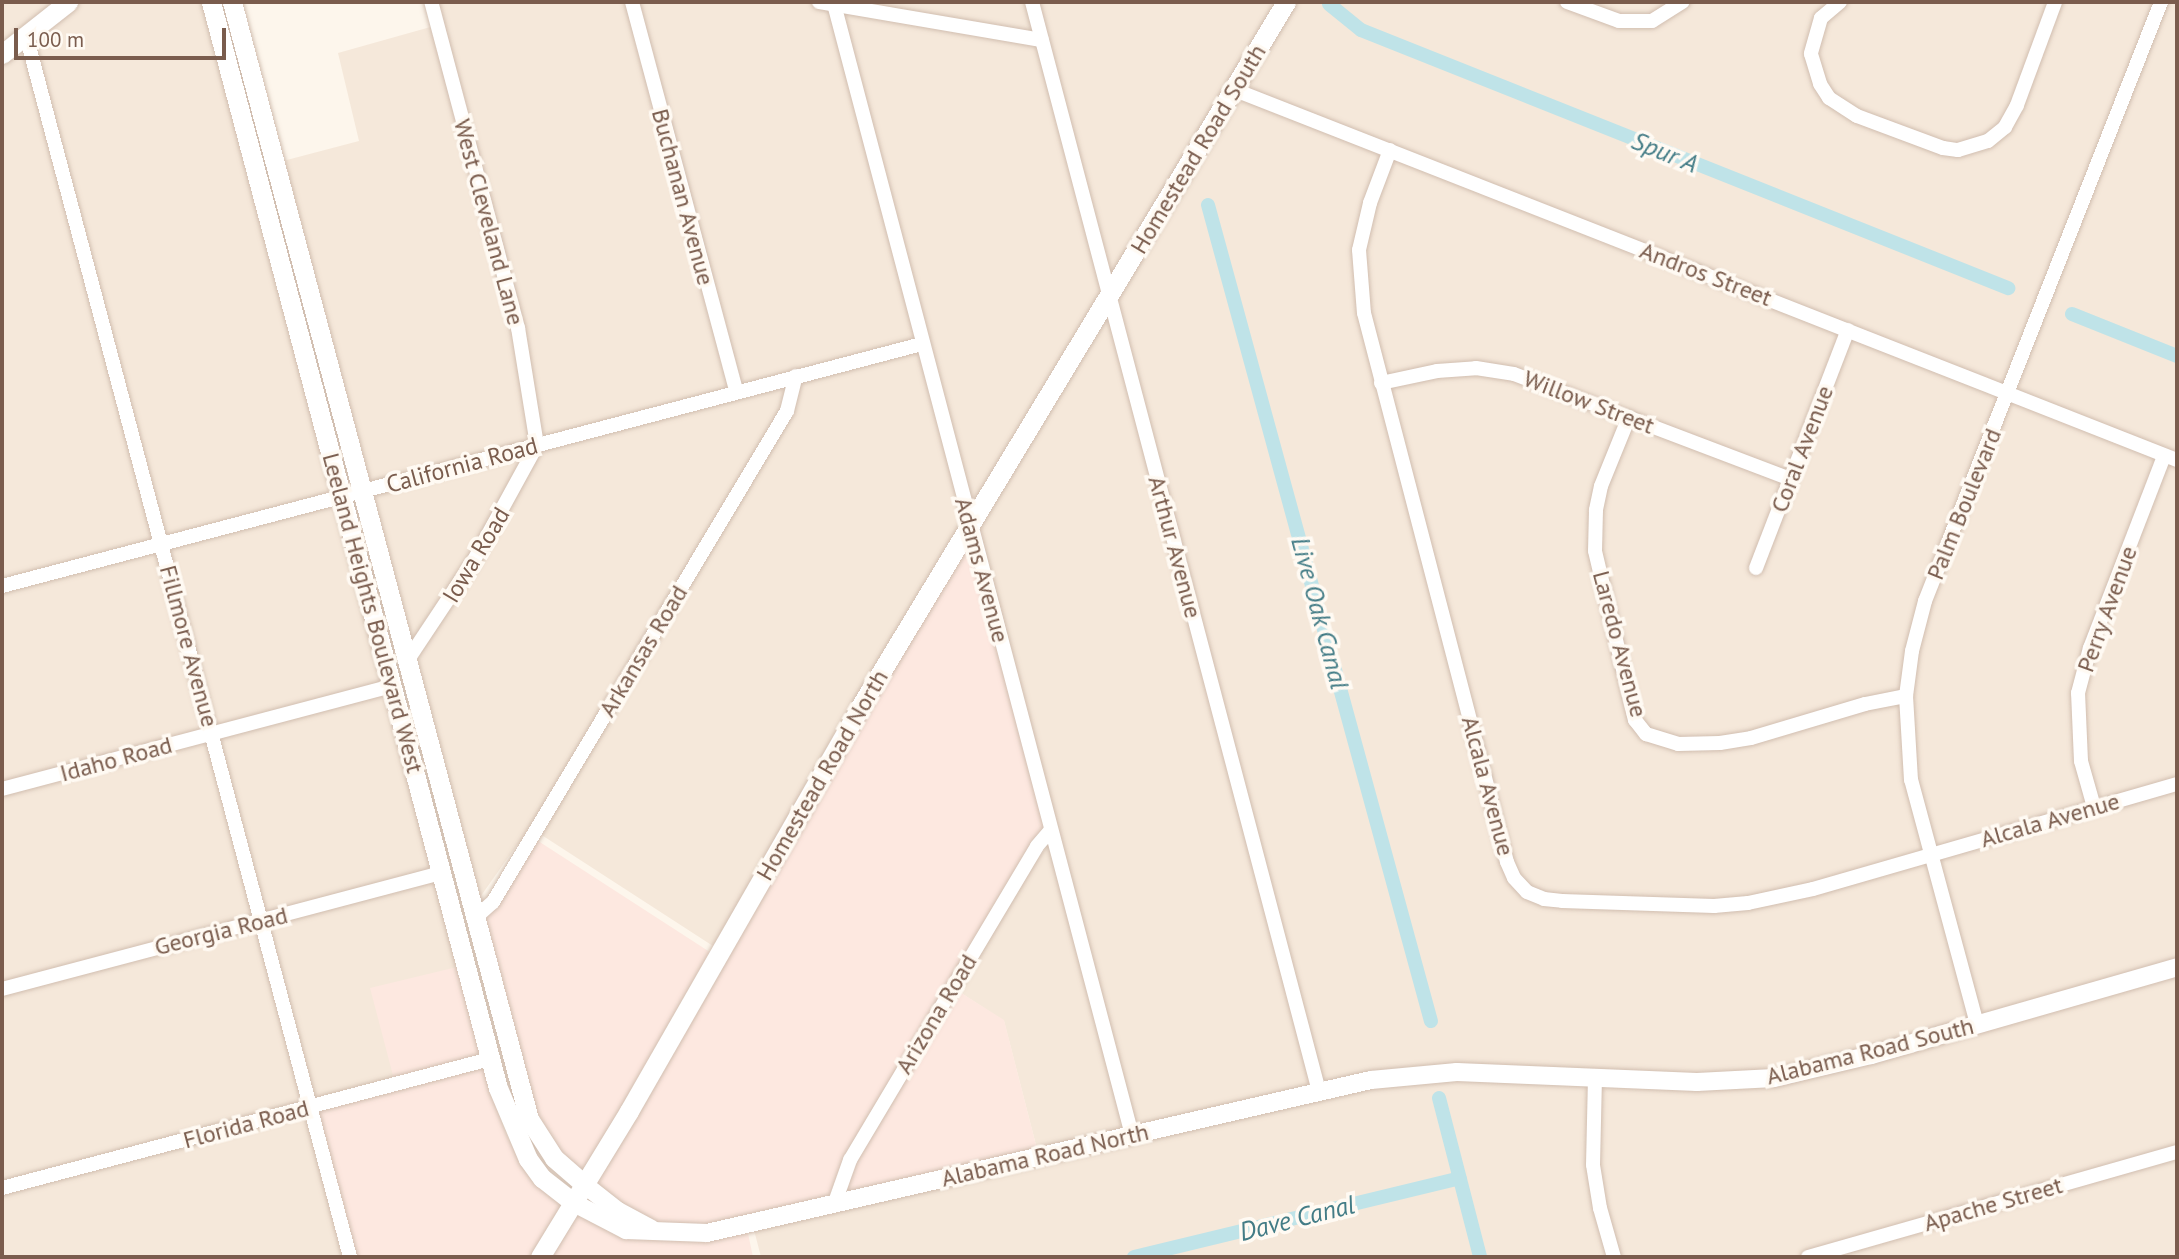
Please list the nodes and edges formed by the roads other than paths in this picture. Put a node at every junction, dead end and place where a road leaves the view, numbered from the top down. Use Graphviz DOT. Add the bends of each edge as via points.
graph roads {
  1 [pos="68,2"];
  2 [pos="211,2"];
  3 [pos="232,2"];
  4 [pos="431,2"];
  5 [pos="632,2"];
  6 [pos="819,2"];
  7 [pos="1032,2"];
  8 [pos="1286,2"];
  9 [pos="1567,2"];
  10 [pos="1683,2"];
  11 [pos="1840,2"];
  12 [pos="2055,2"];
  13 [pos="2161,2"];
  14 [pos="834,4"];
  15 [pos="26,35"];
  16 [pos="1042,40"];
  17 [pos="2,54"];
  18 [pos="1235,90"];
  19 [pos="1390,150"];
  20 [pos="1109,296"];
  21 [pos="1849,330"];
  22 [pos="922,344"];
  23 [pos="796,376"];
  24 [pos="1381,383"];
  25 [pos="736,391"];
  26 [pos="2008,394"];
  27 [pos="1629,417"];
  28 [pos="537,445"];
  29 [pos="2171,458"];
  30 [pos="1790,479"];
  31 [pos="362,491"];
  32 [pos="341,496"];
  33 [pos="970,527"];
  34 [pos="162,544"];
  35 [pos="1756,568"];
  36 [pos="2,586"];
  37 [pos="407,661"];
  38 [pos="393,686"];
  39 [pos="1906,696"];
  40 [pos="212,734"];
  41 [pos="2177,784"];
  42 [pos="2,789"];
  43 [pos="2094,807"];
  44 [pos="1051,830"];
  45 [pos="1930,855"];
  46 [pos="440,873"];
  47 [pos="475,918"];
  48 [pos="261,921"];
  49 [pos="2177,967"];
  50 [pos="2,989"];
  51 [pos="1977,1024"];
  52 [pos="490,1059"];
  53 [pos="1429,1073"];
  54 [pos="1595,1077"];
  55 [pos="1319,1091"];
  56 [pos="311,1107"];
  57 [pos="1132,1135"];
  58 [pos="2177,1152"];
  59 [pos="585,1185"];
  60 [pos="2,1188"];
  61 [pos="574,1203"];
  62 [pos="834,1205"];
  63 [pos="661,1234"];
  64 [pos="350,1257"];
  65 [pos="540,1257"];
  66 [pos="1614,1257"];
  67 [pos="1808,1257"];
  1 -- 15 [label="main road"];
  2 -- 32 [label="main road, Leeland Heights Boulevard West"];
  3 -- 31 [label="main road, Leeland Heights Boulevard West"];
  4 -- 28 [label="street, West Cleveland Lane" via="518,328"];
  5 -- 25 [label="street, Buchanan Avenue"];
  6 -- 14 [label="street"];
  7 -- 16 [label="street, Arthur Avenue"];
  8 -- 18 [label="main road, Homestead Road South"];
  9 -- 10 [label="street" via="1619,20 1641,21 1652,21"];
  11 -- 12 [label="street" via="1821,18 1811,54 1819,84 1829,98 1857,116 1958,150 1989,141 2005,127"];
  13 -- 26 [label="street, Palm Boulevard"];
  14 -- 16 [label="street"];
  14 -- 22 [label="street, Adams Avenue"];
  15 -- 17 [label="main road"];
  15 -- 34 [label="street, Fillmore Avenue"];
  16 -- 20 [label="street, Arthur Avenue"];
  18 -- 19 [label="street, Andros Street"];
  18 -- 20 [label="main road, Homestead Road South"];
  19 -- 21 [label="street, Andros Street"];
  19 -- 24 [label="street, Alcala Avenue" via="1370,203 1358,266"];
  20 -- 33 [label="main road, Homestead Road North"];
  20 -- 55 [label="street, Arthur Avenue"];
  21 -- 26 [label="street, Andros Street"];
  21 -- 30 [label="street, Coral Avenue"];
  22 -- 23 [label="street, California Road"];
  22 -- 33 [label="street, Adams Avenue"];
  23 -- 25 [label="street, California Road"];
  23 -- 47 [label="street, Arkansas Road" via="787,411 493,902"];
  24 -- 27 [label="street, Willow Street" via="1437,370 1492,369"];
  24 -- 45 [label="street, Alcala Avenue" via="1507,862 1527,892 1544,899 1575,901 1748,903"];
  25 -- 28 [label="street, California Road"];
  26 -- 29 [label="street, Andros Street"];
  26 -- 39 [label="street, Palm Boulevard" via="1925,601"];
  27 -- 30 [label="street, Willow Street"];
  27 -- 39 [label="street, Laredo Avenue" via="1601,486 1595,551 1635,720 1646,734 1678,744 1720,743"];
  28 -- 31 [label="street, California Road"];
  28 -- 37 [label="street, Iowa Road" via="474,560"];
  29 -- 43 [label="street, Perry Avenue" via="2090,648 2078,693 2081,761"];
  30 -- 35 [label="street, Coral Avenue"];
  31 -- 32 [label="street, California Road"];
  31 -- 37 [label="main road, Leeland Heights Boulevard West"];
  32 -- 34 [label="street, California Road"];
  32 -- 38 [label="main road, Leeland Heights Boulevard West"];
  33 -- 44 [label="street, Adams Avenue"];
  33 -- 59 [label="main road, Homestead Road North" via="786,834"];
  34 -- 36 [label="street, California Road"];
  34 -- 40 [label="street, Fillmore Avenue"];
  37 -- 47 [label="main road, Leeland Heights Boulevard West"];
  38 -- 40 [label="street, Idaho Road"];
  38 -- 46 [label="main road, Leeland Heights Boulevard West"];
  39 -- 45 [label="street, Palm Boulevard" via="1911,780"];
  40 -- 42 [label="street, Idaho Road"];
  40 -- 48 [label="street, Fillmore Avenue"];
  41 -- 43 [label="street, Alcala Avenue"];
  43 -- 45 [label="street, Alcala Avenue"];
  44 -- 57 [label="street, Adams Avenue"];
  44 -- 62 [label="street, Arizona Road" via="1037,846 850,1160"];
  45 -- 51 [label="street, Palm Boulevard"];
  46 -- 48 [label="street, Georgia Road"];
  46 -- 52 [label="main road, Leeland Heights Boulevard West"];
  47 -- 59 [label="main road, Leeland Heights Boulevard West" via="529,1119 554,1158"];
  48 -- 50 [label="street, Georgia Road"];
  48 -- 56 [label="street, Fillmore Avenue"];
  49 -- 51 [label="street, Alabama Road South"];
  51 -- 54 [label="street, Alabama Road South" via="1774,1078 1697,1082"];
  52 -- 56 [label="street, Florida Road"];
  52 -- 61 [label="main road, Leeland Heights Boulevard West" via="504,1106 528,1159 542,1178"];
  53 -- 54 [label="street, Alabama Road South"];
  53 -- 55 [label="street, Alabama Road North"];
  54 -- 66 [label="street" via="1593,1166"];
  55 -- 57 [label="street, Alabama Road North"];
  56 -- 60 [label="street, Florida Road"];
  56 -- 64 [label="street, Fillmore Avenue"];
  57 -- 62 [label="street, Alabama Road North"];
  58 -- 67 [label="street, Apache Street"];
  59 -- 61 [label="main road, Homestead Road North"];
  59 -- 63 [label="street, Alabama Road North" via="618,1211"];
  61 -- 63 [label="street, Alabama Road North" via="626,1230"];
  61 -- 65 [label="main road, Homestead Road North"];
  62 -- 63 [label="street, Alabama Road North" via="707,1233"];
}
